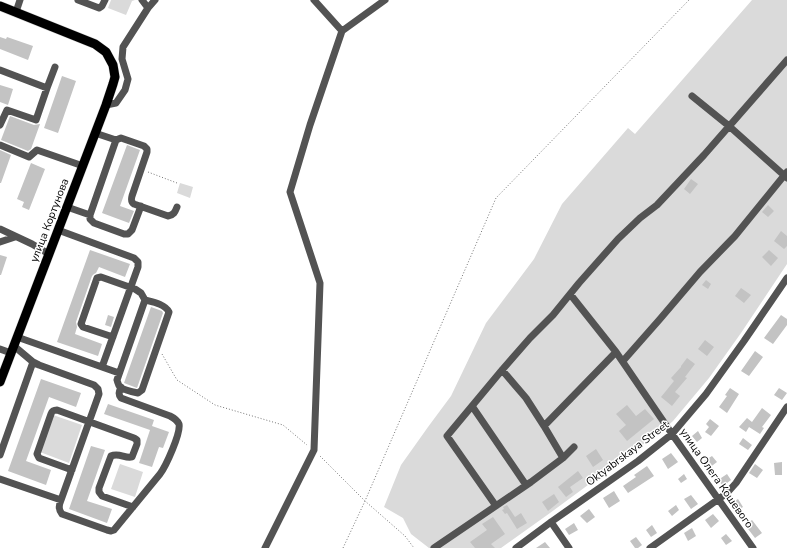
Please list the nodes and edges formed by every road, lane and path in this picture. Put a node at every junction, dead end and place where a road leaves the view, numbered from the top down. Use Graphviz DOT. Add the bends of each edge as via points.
graph roads {
  1 [pos="20,0"];
  2 [pos="78,0"];
  3 [pos="105,0"];
  4 [pos="142,0"];
  5 [pos="155,0"];
  6 [pos="314,0"];
  7 [pos="386,0"];
  8 [pos="689,0"];
  9 [pos="0,6"];
  10 [pos="148,8"];
  11 [pos="16,12"];
  12 [pos="342,32"];
  13 [pos="787,60"];
  14 [pos="55,67"];
  15 [pos="0,70"];
  16 [pos="47,88"];
  17 [pos="692,96"];
  18 [pos="106,105"];
  19 [pos="0,124"];
  20 [pos="729,126"];
  21 [pos="95,133"];
  22 [pos="116,140"];
  23 [pos="0,145"];
  24 [pos="83,166"];
  25 [pos="141,170"];
  26 [pos="786,175"];
  27 [pos="177,183"];
  28 [pos="141,206"];
  29 [pos="67,207"];
  30 [pos="177,207"];
  31 [pos="90,215"];
  32 [pos="0,229"];
  33 [pos="58,230"];
  34 [pos="15,237"];
  35 [pos="0,242"];
  36 [pos="49,254"];
  37 [pos="787,278"];
  38 [pos="130,288"];
  39 [pos="570,294"];
  40 [pos="145,300"];
  41 [pos="17,337"];
  42 [pos="113,337"];
  43 [pos="157,347"];
  44 [pos="0,349"];
  45 [pos="12,350"];
  46 [pos="616,352"];
  47 [pos="623,361"];
  48 [pos="33,362"];
  49 [pos="102,367"];
  50 [pos="502,370"];
  51 [pos="119,373"];
  52 [pos="0,382"];
  53 [pos="121,387"];
  54 [pos="472,406"];
  55 [pos="787,407"];
  56 [pos="89,422"];
  57 [pos="544,426"];
  58 [pos="672,434"];
  59 [pos="574,447"];
  60 [pos="314,450"];
  61 [pos="0,455"];
  62 [pos="563,458"];
  63 [pos="72,470"];
  64 [pos="0,478"];
  65 [pos="526,485"];
  66 [pos="61,500"];
  67 [pos="719,500"];
  68 [pos="365,501"];
  69 [pos="496,506"];
  70 [pos="133,507"];
  71 [pos="552,522"];
  72 [pos="265,548"];
  73 [pos="343,548"];
  74 [pos="414,548"];
  75 [pos="434,548"];
  76 [pos="516,548"];
  77 [pos="569,548"];
  78 [pos="650,548"];
  79 [pos="753,548"];
  1 -- 11 [label="street"];
  2 -- 3 [label="street" via="99,8"];
  4 -- 10 [label="street"];
  5 -- 10 [label="street"];
  6 -- 12 [label="street"];
  7 -- 12 [label="street"];
  8 -- 68 [label="path" via="496,198"];
  9 -- 11 [label="main road"];
  10 -- 18 [label="street" via="124,47 122,58 128,79 125,90 116,103"];
  11 -- 18 [label="main road, улица Кортунова" via="95,44 106,52 113,65 115,77"];
  12 -- 60 [label="street" via="290,192 320,283"];
  13 -- 20 [label="street"];
  14 -- 16 [label="street"];
  15 -- 16 [label="street"];
  16 -- 19 [label="street" via="36,120 7,110"];
  17 -- 20 [label="street"];
  18 -- 21 [label="main road, улица Кортунова"];
  20 -- 26 [label="street"];
  20 -- 39 [label="street" via="657,205 618,239"];
  21 -- 22 [label="street"];
  21 -- 24 [label="main road, улица Кортунова"];
  22 -- 25 [label="street" via="121,138 144,146 147,154"];
  22 -- 31 [label="street"];
  23 -- 24 [label="street" via="29,157 37,150"];
  24 -- 29 [label="main road, улица Кортунова"];
  25 -- 27 [label="path"];
  25 -- 28 [label="street" via="131,200"];
  26 -- 47 [label="street"];
  28 -- 30 [label="street" via="168,216 173,215"];
  28 -- 31 [label="street" via="128,234 94,223"];
  29 -- 31 [label="street"];
  29 -- 33 [label="main road, улица Кортунова"];
  32 -- 34 [label="street"];
  33 -- 36 [label="main road, улица Кортунова"];
  33 -- 38 [label="street" via="134,258 138,262 138,267"];
  34 -- 35 [label="street"];
  34 -- 36 [label="street"];
  36 -- 41 [label="main road, улица Кортунова"];
  37 -- 58 [label="street, Oktyabrskaya Street" via="706,394"];
  38 -- 40 [label="street" via="138,291"];
  38 -- 42 [label="street"];
  38 -- 42 [label="street" via="99,277 81,322 82,326"];
  39 -- 46 [label="street, улица Олега Кошевого"];
  39 -- 50 [label="street"];
  40 -- 43 [label="street" via="169,310"];
  40 -- 51 [label="street"];
  41 -- 45 [label="main road, улица Кортунова"];
  41 -- 49 [label="street"];
  42 -- 49 [label="street"];
  43 -- 53 [label="street" via="142,390 136,393"];
  43 -- 60 [label="path" via="177,380 215,405 283,426"];
  44 -- 45 [label="street"];
  45 -- 48 [label="street"];
  45 -- 52 [label="main road, улица Кортунова"];
  46 -- 47 [label="street, улица Олега Кошевого"];
  46 -- 57 [label="street"];
  47 -- 58 [label="street, улица Олега Кошевого"];
  48 -- 56 [label="street" via="97,387 99,394"];
  48 -- 61 [label="street"];
  49 -- 51 [label="street"];
  50 -- 54 [label="street"];
  50 -- 57 [label="street" via="526,398"];
  51 -- 53 [label="street" via="117,380"];
  53 -- 70 [label="street" via="119,395 122,398 175,418 179,426 166,465"];
  54 -- 65 [label="street"];
  54 -- 69 [label="street" via="447,436"];
  55 -- 67 [label="street" via="736,483"];
  56 -- 63 [label="street"];
  56 -- 63 [label="street" via="54,410 45,429 37,452 39,458"];
  56 -- 70 [label="street" via="137,440 132,457 117,454 111,456 99,488 102,496"];
  57 -- 62 [label="street"];
  58 -- 67 [label="street, улица Олега Кошевого"];
  58 -- 71 [label="street, Oktyabrskaya Street"];
  59 -- 62 [label="street"];
  60 -- 68 [label="path"];
  60 -- 72 [label="street"];
  62 -- 65 [label="street"];
  63 -- 66 [label="street"];
  64 -- 66 [label="street"];
  65 -- 69 [label="street"];
  66 -- 70 [label="street" via="59,510 62,514 111,531"];
  67 -- 78 [label="street"];
  67 -- 79 [label="street, улица Олега Кошевого"];
  68 -- 73 [label="path"];
  68 -- 74 [label="path" via="406,536"];
  69 -- 75 [label="street"];
  71 -- 76 [label="street, Oktyabrskaya Street"];
  71 -- 77 [label="street"];
}
